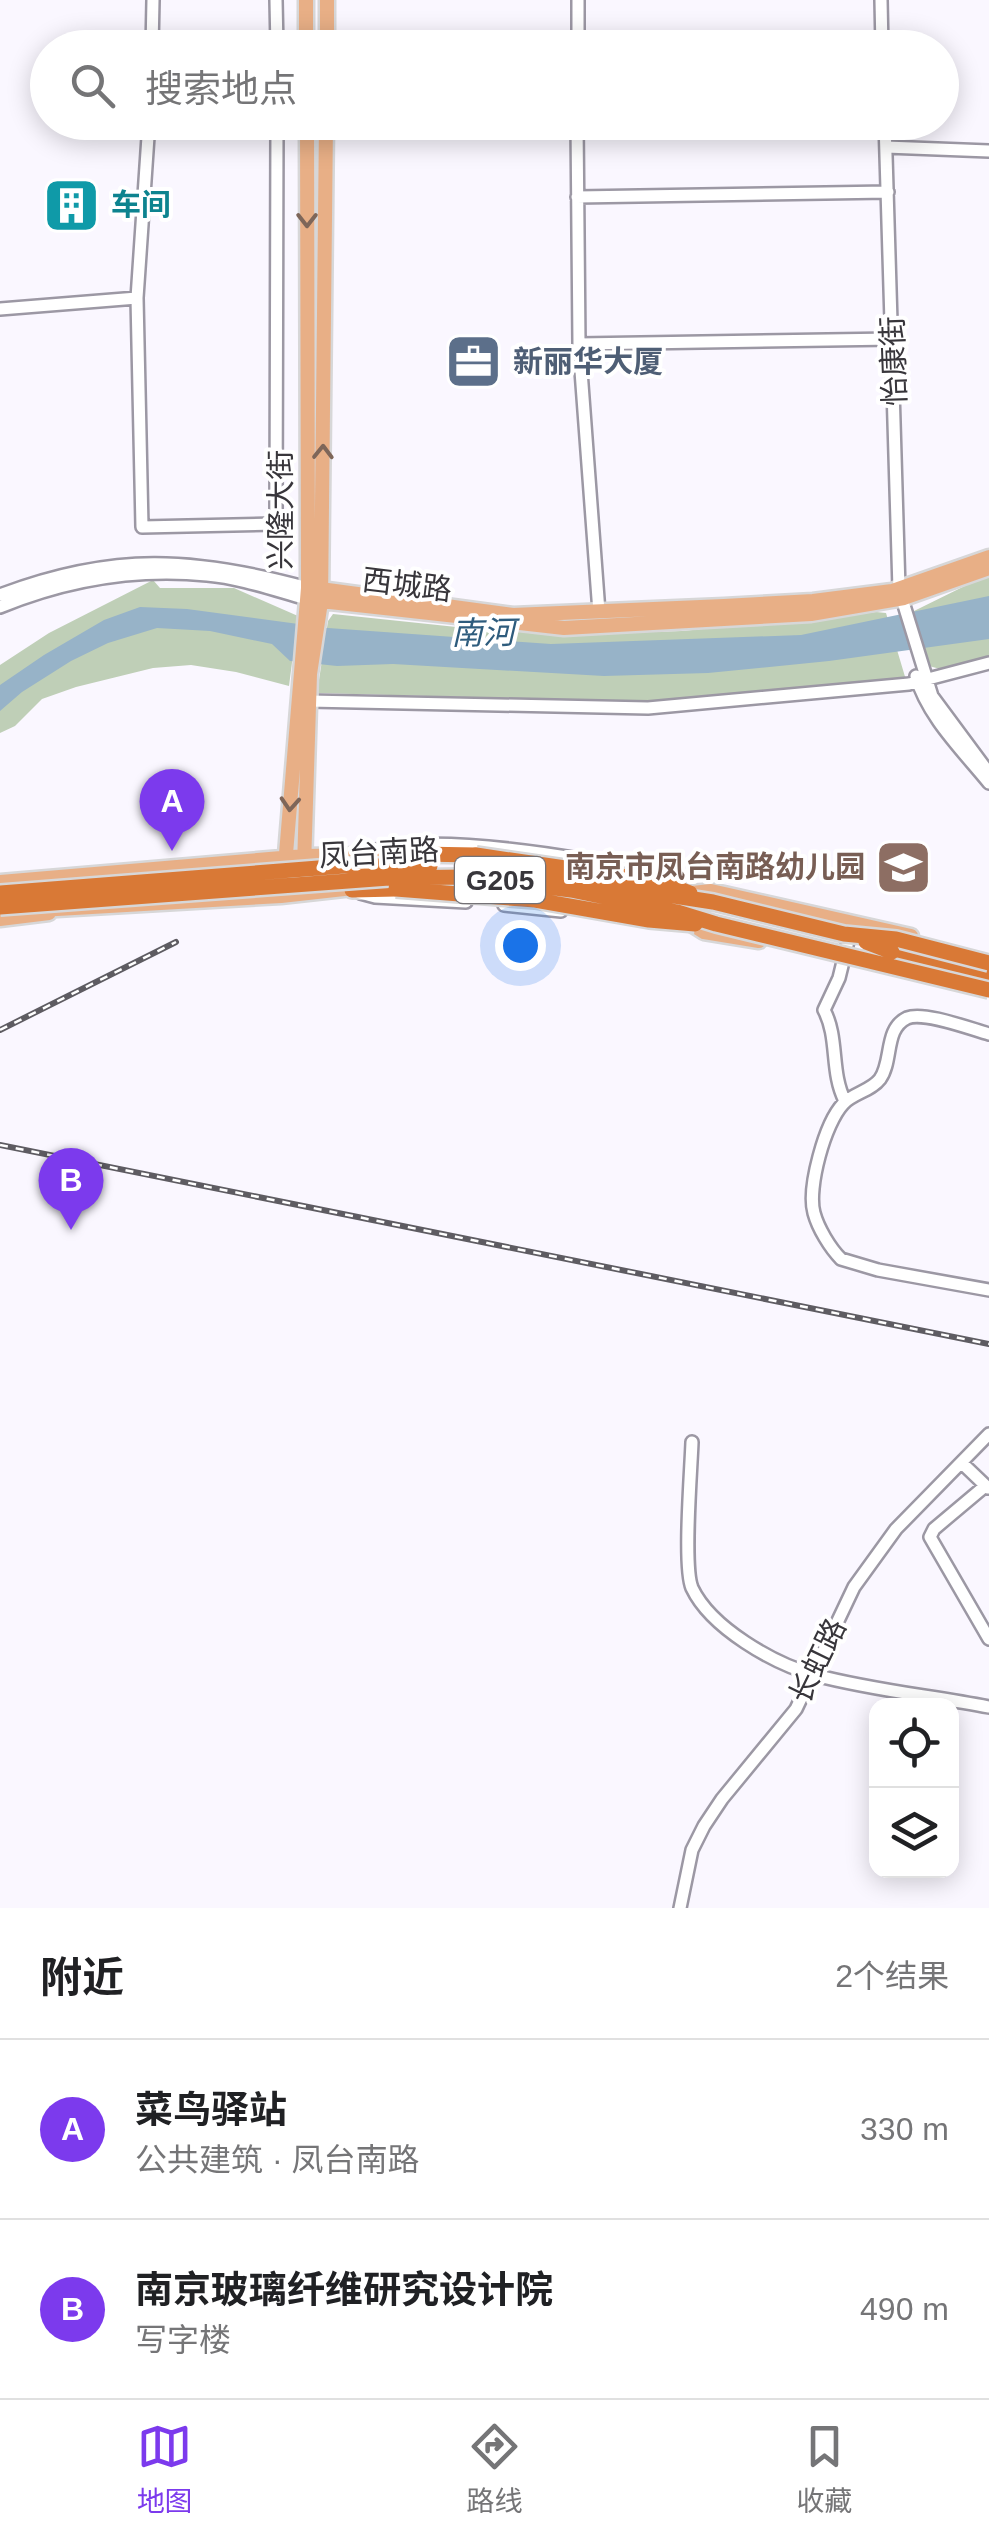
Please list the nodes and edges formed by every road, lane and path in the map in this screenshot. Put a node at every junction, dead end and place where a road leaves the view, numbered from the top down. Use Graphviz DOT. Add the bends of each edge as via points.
graph roads {
  1 [pos="153,0"];
  2 [pos="276,0"];
  3 [pos="306,0"];
  4 [pos="327,0"];
  5 [pos="578,0"];
  6 [pos="881,0"];
  7 [pos="152,30"];
  8 [pos="277,30"];
  9 [pos="306,30"];
  10 [pos="327,30"];
  11 [pos="578,30"];
  12 [pos="882,30"];
  13 [pos="148,140"];
  14 [pos="277,140"];
  15 [pos="306,140"];
  16 [pos="326,140"];
  17 [pos="578,140"];
  18 [pos="886,140"];
  19 [pos="886,148"];
  20 [pos="989,152"];
  21 [pos="888,192"];
  22 [pos="577,197"];
  23 [pos="137,298"];
  24 [pos="0,309"];
  25 [pos="893,339"];
  26 [pos="579,344"];
  27 [pos="989,556"];
  28 [pos="989,568"];
  29 [pos="252,578"];
  30 [pos="314,594"];
  31 [pos="0,595"];
  32 [pos="899,598"];
  33 [pos="0,607"];
  34 [pos="599,612"];
  35 [pos="989,663"];
  36 [pos="304,673"];
  37 [pos="921,681"];
  38 [pos="309,700"];
  39 [pos="989,773"];
  40 [pos="989,783"];
  41 [pos="362,853"];
  42 [pos="305,856"];
  43 [pos="286,858"];
  44 [pos="0,882"];
  45 [pos="352,890"];
  46 [pos="0,892"];
  47 [pos="301,894"];
  48 [pos="281,896"];
  49 [pos="712,896"];
  50 [pos="61,910"];
  51 [pos="0,912"];
  52 [pos="848,927"];
  53 [pos="710,928"];
  54 [pos="844,959"];
  55 [pos="989,959"];
  56 [pos="989,976"];
  57 [pos="989,992"];
  58 [pos="989,1034"];
  59 [pos="846,1101"];
  60 [pos="989,1290"];
  61 [pos="989,1434"];
  62 [pos="692,1442"];
  63 [pos="963,1464"];
  64 [pos="986,1488"];
  65 [pos="989,1640"];
  66 [pos="812,1675"];
  67 [pos="989,1706"];
  68 [pos="680,1908"];
  1 -- 7 [label="street"];
  2 -- 8 [label="street"];
  3 -- 9 [label="main road"];
  4 -- 10 [label="main road"];
  5 -- 11 [label="street"];
  6 -- 12 [label="street"];
  13 -- 23 [label="street"];
  14 -- 23 [label="street" via="276,524 142,528"];
  15 -- 30 [label="main road, 兴隆大街, one-way"];
  30 -- 16 [label="main road, 兴隆大街, one-way"];
  17 -- 22 [label="street"];
  18 -- 19 [label="street, 怡康街"];
  19 -- 20 [label="street"];
  19 -- 21 [label="street, 怡康街"];
  21 -- 22 [label="street"];
  21 -- 25 [label="street, 怡康街"];
  22 -- 26 [label="street"];
  23 -- 24 [label="street"];
  25 -- 26 [label="street"];
  25 -- 32 [label="street, 怡康街"];
  26 -- 34 [label="street"];
  27 -- 32 [label="main road, 西城路"];
  28 -- 32 [label="main road, 西城路"];
  29 -- 30 [label="street, 西城路"];
  29 -- 31 [label="street, 西城路" via="210,565 110,565"];
  29 -- 33 [label="street, 西城路" via="112,576"];
  30 -- 32 [label="main road, 西城路" via="564,628 811,614"];
  30 -- 34 [label="main road, 西城路" via="513,614"];
  30 -- 36 [label="main road, 兴隆大街"];
  32 -- 34 [label="main road, 西城路"];
  32 -- 37 [label="street, 怡康街"];
  35 -- 37 [label="street"];
  36 -- 38 [label="main road, 兴隆大街"];
  36 -- 43 [label="main road, 兴隆大街, one-way"];
  37 -- 38 [label="street" via="648,708"];
  37 -- 39 [label="street"];
  37 -- 40 [label="street" via="939,720"];
  38 -- 42 [label="main road, 兴隆大街"];
  41 -- 42 [label="main road, 凤台南路"];
  41 -- 49 [label="main road, 凤台南路" via="526,864"];
  41 -- 49 [label="highway, bridge" via="476,855 661,882"];
  42 -- 43 [label="main road, 凤台南路"];
  42 -- 47 [label="main road, 兴隆大街"];
  43 -- 44 [label="main road, 凤台南路"];
  43 -- 48 [label="main road, 兴隆大街"];
  45 -- 47 [label="main road, 凤台南路"];
  45 -- 53 [label="highway, bridge" via="500,896"];
  45 -- 53 [label="main road, 凤台南路" via="369,884 511,889"];
  46 -- 49 [label="highway, 凤台南路 / G205, bridge" via="374,865 467,867"];
  47 -- 48 [label="main road, 凤台南路"];
  48 -- 50 [label="main road, 凤台南路"];
  49 -- 52 [label="highway, 凤台南路 / G205, bridge"];
  50 -- 51 [label="main road, 凤台南路"];
  50 -- 51 [label="main road, 凤台南路" via="31,916"];
  51 -- 53 [label="highway, 凤台南路 / G205, bridge" via="466,877 677,912"];
  52 -- 54 [label="street"];
  52 -- 55 [label="highway, 凤台南路 / G205, bridge"];
  52 -- 56 [label="highway, bridge" via="892,952"];
  53 -- 54 [label="main road, 凤台南路"];
  53 -- 57 [label="highway, 凤台南路 / G205, bridge"];
  54 -- 57 [label="main road, 凤台南路"];
  54 -- 59 [label="street" via="824,1010"];
  58 -- 59 [label="street" via="906,1018 892,1036 877,1083"];
  59 -- 60 [label="street" via="825,1136 813,1202 836,1254 850,1264"];
  61 -- 63 [label="street, 长虹路"];
  62 -- 66 [label="street" via="691,1586 742,1642"];
  63 -- 64 [label="street"];
  63 -- 66 [label="street, 长虹路" via="875,1558"];
  64 -- 65 [label="street" via="930,1537"];
  66 -- 67 [label="street"];
  66 -- 68 [label="street, 长虹路" via="796,1709 704,1826"];
}
